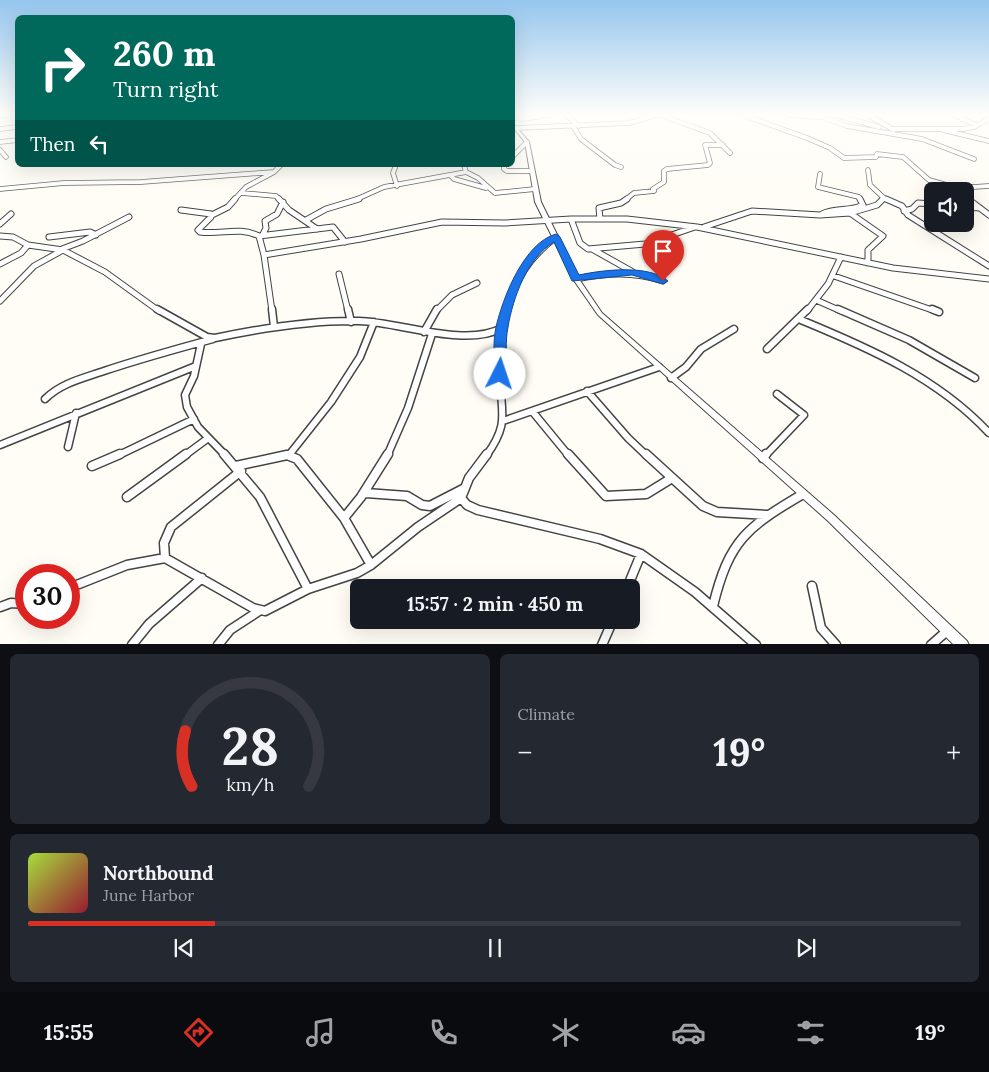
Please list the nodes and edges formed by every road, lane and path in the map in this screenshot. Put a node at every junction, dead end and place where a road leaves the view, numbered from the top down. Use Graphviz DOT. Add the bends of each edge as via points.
graph roads {
  1 [pos="524,145"];
  2 [pos="528,145"];
  3 [pos="589,145"];
  4 [pos="705,145"];
  5 [pos="724,145"];
  6 [pos="824,145"];
  7 [pos="939,145"];
  8 [pos="0,146"];
  9 [pos="730,153"];
  10 [pos="515,154"];
  11 [pos="6,157"];
  12 [pos="974,159"];
  13 [pos="279,167"];
  14 [pos="395,167"];
  15 [pos="465,167"];
  16 [pos="504,167"];
  17 [pos="621,167"];
  18 [pos="868,170"];
  19 [pos="274,172"];
  20 [pos="466,172"];
  21 [pos="532,172"];
  22 [pos="820,174"];
  23 [pos="451,176"];
  24 [pos="935,182"];
  25 [pos="397,186"];
  26 [pos="989,186"];
  27 [pos="974,188"];
  28 [pos="0,189"];
  29 [pos="488,189"];
  30 [pos="535,189"];
  31 [pos="242,193"];
  32 [pos="884,198"];
  33 [pos="283,202"];
  34 [pos="924,203"];
  35 [pos="974,203"];
  36 [pos="974,208"];
  37 [pos="980,208"];
  38 [pos="182,210"];
  39 [pos="904,211"];
  40 [pos="850,213"];
  41 [pos="11,214"];
  42 [pos="820,215"];
  43 [pos="989,215"];
  44 [pos="212,216"];
  45 [pos="129,217"];
  46 [pos="571,219"];
  47 [pos="600,219"];
  48 [pos="306,220"];
  49 [pos="547,220"];
  50 [pos="0,224"];
  51 [pos="699,227"];
  52 [pos="317,229"];
  53 [pos="96,234"];
  54 [pos="0,236"];
  55 [pos="49,236"];
  56 [pos="260,236"];
  57 [pos="556,237"];
  58 [pos="345,242"];
  59 [pos="28,244"];
  60 [pos="592,249"];
  61 [pos="63,250"];
  62 [pos="264,255"];
  63 [pos="841,257"];
  64 [pos="868,263"];
  65 [pos="0,264"];
  66 [pos="989,266"];
  67 [pos="633,272"];
  68 [pos="339,274"];
  69 [pos="834,276"];
  70 [pos="989,278"];
  71 [pos="576,279"];
  72 [pos="663,281"];
  73 [pos="477,283"];
  74 [pos="0,291"];
  75 [pos="8,291"];
  76 [pos="816,300"];
  77 [pos="0,301"];
  78 [pos="938,312"];
  79 [pos="801,320"];
  80 [pos="351,322"];
  81 [pos="374,322"];
  82 [pos="274,327"];
  83 [pos="502,328"];
  84 [pos="734,329"];
  85 [pos="428,333"];
  86 [pos="215,338"];
  87 [pos="201,344"];
  88 [pos="768,349"];
  89 [pos="196,366"];
  90 [pos="659,367"];
  91 [pos="671,378"];
  92 [pos="975,378"];
  93 [pos="587,391"];
  94 [pos="777,394"];
  95 [pos="45,399"];
  96 [pos="532,411"];
  97 [pos="76,413"];
  98 [pos="194,418"];
  99 [pos="503,421"];
  100 [pos="989,433"];
  101 [pos="207,438"];
  102 [pos="0,445"];
  103 [pos="68,447"];
  104 [pos="289,455"];
  105 [pos="763,458"];
  106 [pos="92,466"];
  107 [pos="239,468"];
  108 [pos="672,478"];
  109 [pos="366,493"];
  110 [pos="462,493"];
  111 [pos="803,494"];
  112 [pos="127,497"];
  113 [pos="767,516"];
  114 [pos="344,518"];
  115 [pos="642,554"];
  116 [pos="164,558"];
  117 [pos="370,565"];
  118 [pos="202,578"];
  119 [pos="631,579"];
  120 [pos="80,583"];
  121 [pos="812,586"];
  122 [pos="308,589"];
  123 [pos="15,603"];
  124 [pos="713,606"];
  125 [pos="0,607"];
  126 [pos="259,611"];
  127 [pos="610,629"];
  128 [pos="947,631"];
  129 [pos="132,644"];
  130 [pos="218,644"];
  131 [pos="602,644"];
  132 [pos="756,644"];
  133 [pos="836,644"];
  134 [pos="931,644"];
  135 [pos="963,644"];
  1 -- 10 [label="street"];
  2 -- 21 [label="street"];
  3 -- 17 [label="street" via="615,166"];
  4 -- 47 [label="street" via="708,165 667,169 664,182 655,186 654,191 634,193 624,202 599,208"];
  5 -- 9 [label="street"];
  6 -- 24 [label="street" via="844,158 876,157 877,154 903,157"];
  7 -- 12 [label="street"];
  8 -- 11 [label="street"];
  13 -- 19 [label="street"];
  14 -- 25 [label="street" via="393,173"];
  15 -- 20 [label="street"];
  16 -- 21 [label="street" via="507,171"];
  18 -- 32 [label="street" via="870,185"];
  19 -- 28 [label="street"];
  19 -- 31 [label="street"];
  20 -- 23 [label="street"];
  20 -- 29 [label="street" via="478,178"];
  21 -- 30 [label="street"];
  22 -- 42 [label="street" via="818,187 859,198 863,205"];
  23 -- 25 [label="street"];
  23 -- 29 [label="street"];
  25 -- 48 [label="street" via="384,187 376,194 356,201 328,206"];
  26 -- 27 [label="street"];
  29 -- 30 [label="street" via="500,193"];
  30 -- 49 [label="street"];
  31 -- 33 [label="street" via="269,194"];
  31 -- 44 [label="street" via="228,207"];
  32 -- 39 [label="street" via="902,206"];
  32 -- 40 [label="street" via="877,205"];
  33 -- 48 [label="street" via="288,210"];
  33 -- 56 [label="street" via="277,214 265,221 266,228"];
  34 -- 39 [label="street" via="918,203"];
  35 -- 37 [label="street"];
  36 -- 37 [label="street"];
  37 -- 43 [label="street"];
  38 -- 44 [label="street"];
  39 -- 66 [label="street"];
  40 -- 42 [label="street"];
  40 -- 64 [label="street" via="883,236 868,250"];
  41 -- 50 [label="street"];
  42 -- 51 [label="street" via="752,212"];
  44 -- 56 [label="street" via="198,231 212,233 243,228"];
  45 -- 53 [label="street"];
  46 -- 47 [label="street"];
  46 -- 49 [label="street"];
  46 -- 60 [label="street" via="580,243"];
  47 -- 51 [label="street" via="654,220"];
  48 -- 52 [label="street"];
  49 -- 57 [label="street"];
  49 -- 58 [label="street" via="442,222"];
  51 -- 60 [label="street" via="657,241"];
  51 -- 63 [label="street"];
  52 -- 56 [label="street"];
  52 -- 58 [label="street" via="335,228"];
  53 -- 55 [label="street"];
  53 -- 61 [label="street"];
  54 -- 59 [label="street" via="13,237"];
  56 -- 62 [label="street"];
  57 -- 71 [label="street"];
  57 -- 83 [label="street" via="544,244 526,264 509,301"];
  58 -- 62 [label="street"];
  59 -- 61 [label="street"];
  59 -- 65 [label="street" via="21,254"];
  60 -- 67 [label="street"];
  61 -- 75 [label="street" via="34,266"];
  61 -- 86 [label="street" via="105,272 152,307 206,337"];
  62 -- 82 [label="street"];
  63 -- 64 [label="street"];
  63 -- 69 [label="street"];
  64 -- 70 [label="street"];
  67 -- 71 [label="street"];
  67 -- 72 [label="street"];
  68 -- 80 [label="street"];
  69 -- 76 [label="street"];
  69 -- 78 [label="street"];
  71 -- 90 [label="street" via="600,314"];
  73 -- 85 [label="street" via="452,295 439,306"];
  74 -- 75 [label="street"];
  75 -- 77 [label="street"];
  76 -- 79 [label="street"];
  76 -- 92 [label="street" via="909,340"];
  79 -- 88 [label="street"];
  79 -- 100 [label="street" via="918,376 955,400"];
  80 -- 81 [label="street"];
  80 -- 82 [label="street"];
  81 -- 85 [label="street"];
  81 -- 104 [label="street" via="360,357 331,402"];
  82 -- 86 [label="street"];
  83 -- 85 [label="street" via="487,334"];
  83 -- 99 [label="street"];
  84 -- 91 [label="street" via="701,349 686,367"];
  85 -- 109 [label="street" via="407,415"];
  86 -- 87 [label="street"];
  87 -- 89 [label="street"];
  87 -- 95 [label="street" via="152,355 70,383"];
  89 -- 97 [label="street"];
  89 -- 98 [label="street" via="185,398"];
  90 -- 91 [label="street"];
  90 -- 93 [label="street"];
  91 -- 105 [label="street"];
  93 -- 96 [label="street"];
  93 -- 108 [label="street" via="628,438"];
  94 -- 105 [label="street" via="804,415"];
  96 -- 99 [label="street"];
  96 -- 108 [label="street" via="606,496 646,494"];
  97 -- 102 [label="street"];
  97 -- 103 [label="street"];
  98 -- 101 [label="street"];
  98 -- 106 [label="street" via="148,443"];
  99 -- 110 [label="street"];
  101 -- 107 [label="street"];
  101 -- 112 [label="street"];
  104 -- 107 [label="street"];
  104 -- 114 [label="street" via="297,459"];
  105 -- 111 [label="street"];
  107 -- 116 [label="street" via="170,527 164,544"];
  107 -- 122 [label="street" via="272,517"];
  108 -- 113 [label="street" via="710,510"];
  109 -- 110 [label="street" via="406,496 430,506"];
  109 -- 114 [label="street"];
  110 -- 115 [label="street" via="467,505 478,510 600,539"];
  110 -- 117 [label="street"];
  111 -- 113 [label="street"];
  111 -- 128 [label="street"];
  113 -- 124 [label="street" via="750,527 734,545 721,570"];
  114 -- 117 [label="street"];
  115 -- 119 [label="street"];
  115 -- 124 [label="street"];
  116 -- 118 [label="street"];
  116 -- 120 [label="street" via="119,567"];
  117 -- 122 [label="street" via="357,573"];
  118 -- 126 [label="street"];
  118 -- 129 [label="street" via="149,624"];
  121 -- 133 [label="street" via="821,628"];
  122 -- 126 [label="street"];
  123 -- 125 [label="street"];
  124 -- 132 [label="street"];
  126 -- 130 [label="street" via="230,630"];
  127 -- 131 [label="street"];
  128 -- 134 [label="street"];
  128 -- 135 [label="street"];
}
